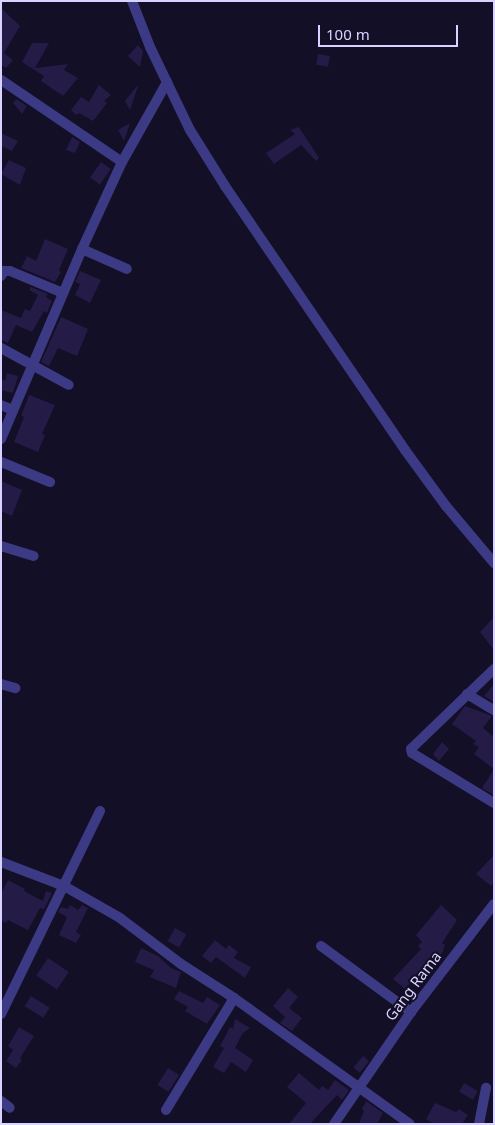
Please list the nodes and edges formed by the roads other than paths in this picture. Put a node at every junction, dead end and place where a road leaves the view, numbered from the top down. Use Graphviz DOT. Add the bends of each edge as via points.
graph roads {
  1 [pos="132,1"];
  2 [pos="1,80"];
  3 [pos="167,82"];
  4 [pos="122,162"];
  5 [pos="82,249"];
  6 [pos="127,269"];
  7 [pos="1,276"];
  8 [pos="63,293"];
  9 [pos="1,348"];
  10 [pos="33,367"];
  11 [pos="69,385"];
  12 [pos="1,405"];
  13 [pos="13,410"];
  14 [pos="1,439"];
  15 [pos="1,462"];
  16 [pos="50,482"];
  17 [pos="1,546"];
  18 [pos="33,556"];
  19 [pos="494,563"];
  20 [pos="494,669"];
  21 [pos="1,684"];
  22 [pos="15,688"];
  23 [pos="467,694"];
  24 [pos="494,710"];
  25 [pos="494,803"];
  26 [pos="100,811"];
  27 [pos="1,862"];
  28 [pos="64,886"];
  29 [pos="494,904"];
  30 [pos="321,946"];
  31 [pos="234,998"];
  32 [pos="411,1012"];
  33 [pos="1,1014"];
  34 [pos="358,1087"];
  35 [pos="486,1088"];
  36 [pos="1,1100"];
  37 [pos="10,1108"];
  38 [pos="166,1110"];
  39 [pos="334,1124"];
  40 [pos="410,1124"];
  41 [pos="479,1124"];
  1 -- 3 [label="street"];
  2 -- 4 [label="street"];
  3 -- 4 [label="street"];
  3 -- 19 [label="street" via="190,130 225,186 405,450"];
  4 -- 5 [label="street"];
  5 -- 6 [label="street"];
  5 -- 8 [label="street"];
  7 -- 8 [label="street" via="10,270"];
  8 -- 10 [label="street"];
  9 -- 10 [label="street"];
  10 -- 11 [label="street"];
  10 -- 13 [label="street"];
  12 -- 13 [label="street"];
  13 -- 14 [label="street"];
  15 -- 16 [label="street"];
  17 -- 18 [label="street"];
  20 -- 23 [label="street"];
  21 -- 22 [label="street"];
  23 -- 24 [label="street"];
  23 -- 25 [label="street" via="414,746 412,753"];
  26 -- 28 [label="street"];
  27 -- 28 [label="street"];
  28 -- 31 [label="street" via="120,918 181,964"];
  28 -- 33 [label="street"];
  29 -- 32 [label="street, Gang Rama"];
  30 -- 32 [label="street"];
  31 -- 34 [label="street"];
  31 -- 38 [label="street"];
  32 -- 34 [label="street, Gang Rama"];
  34 -- 39 [label="street, Gang Rama"];
  34 -- 40 [label="street"];
  35 -- 41 [label="street"];
  36 -- 37 [label="street"];
}
